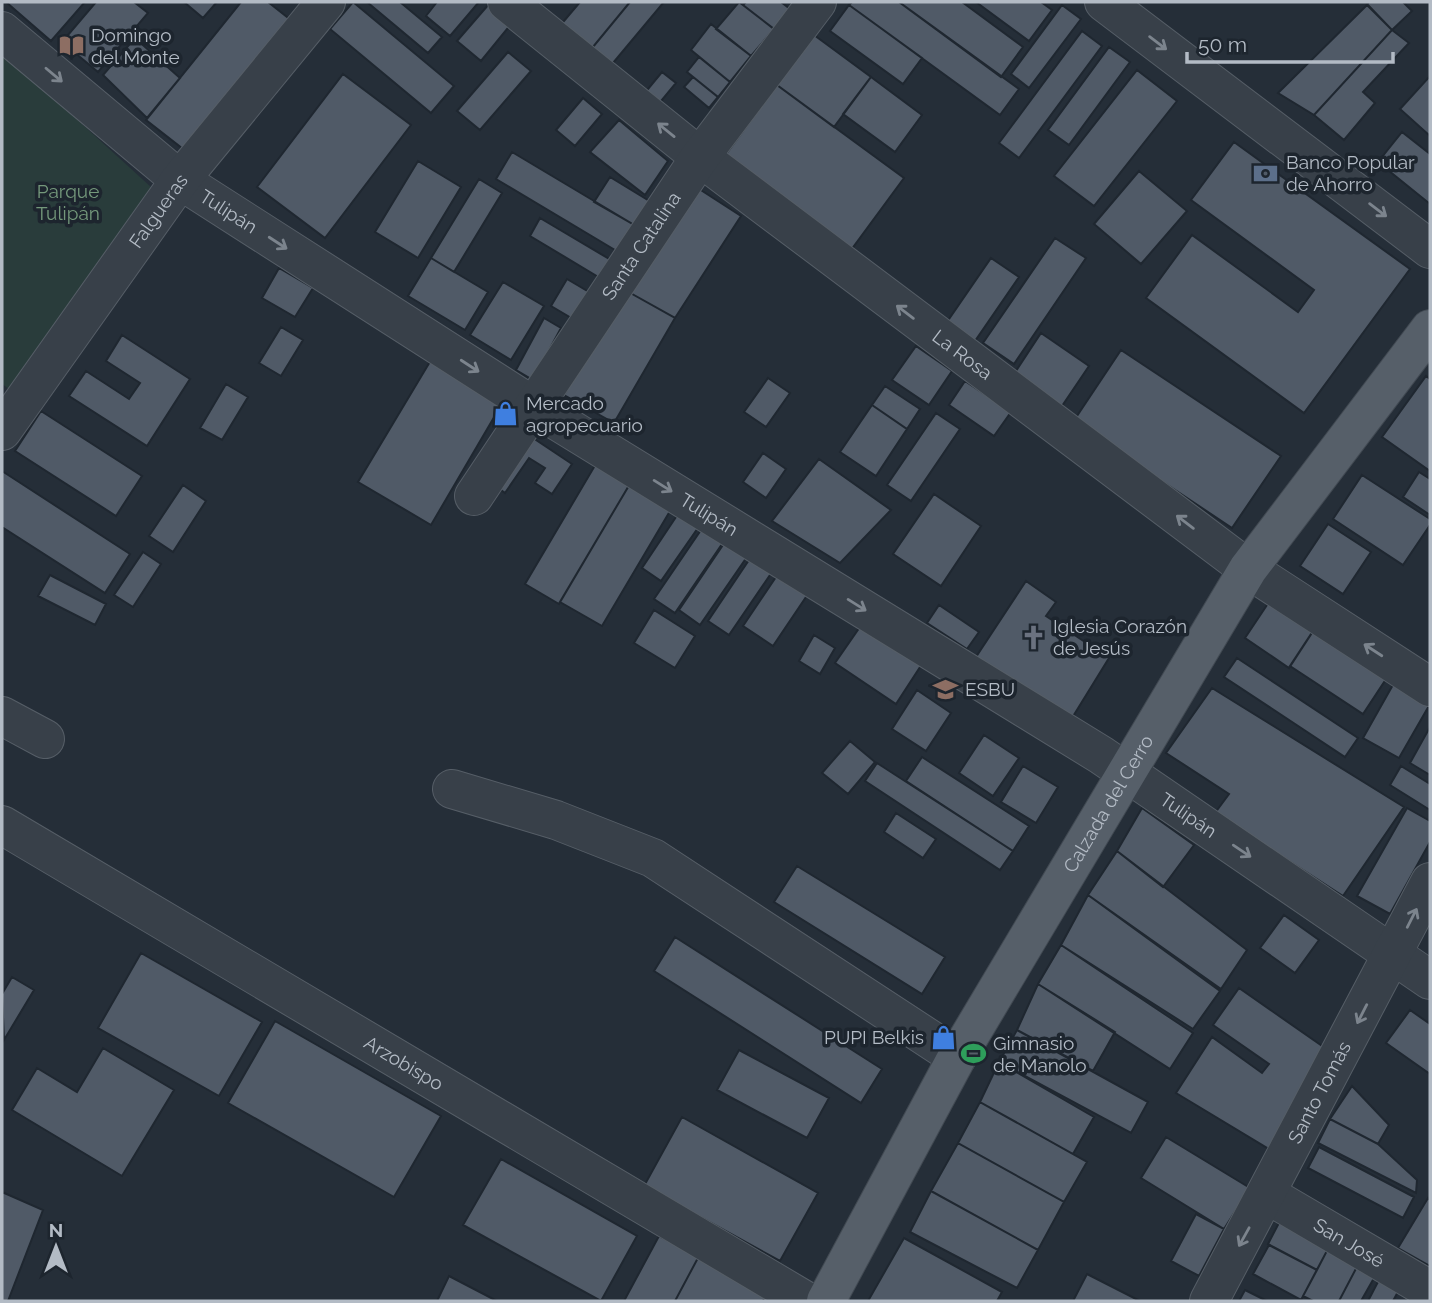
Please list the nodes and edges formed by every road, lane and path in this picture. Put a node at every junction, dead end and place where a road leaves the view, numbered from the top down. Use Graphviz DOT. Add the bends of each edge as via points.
graph roads {
  1 [pos="326,2"];
  2 [pos="507,2"];
  3 [pos="817,2"];
  4 [pos="1104,2"];
  5 [pos="2,31"];
  6 [pos="700,157"];
  7 [pos="180,180"];
  8 [pos="1430,249"];
  9 [pos="1430,329"];
  10 [pos="533,406"];
  11 [pos="7,414"];
  12 [pos="474,496"];
  13 [pos="1248,569"];
  14 [pos="1430,688"];
  15 [pos="2,716"];
  16 [pos="45,739"];
  17 [pos="1125,771"];
  18 [pos="452,789"];
  19 [pos="2,825"];
  20 [pos="1430,882"];
  21 [pos="1393,954"];
  22 [pos="1430,980"];
  23 [pos="957,1057"];
  24 [pos="1268,1195"];
  25 [pos="1430,1290"];
  26 [pos="806,1301"];
  27 [pos="826,1301"];
  28 [pos="1209,1301"];
  1 -- 7 [label="street, Falgueras"];
  6 -- 2 [label="street, La Rosa, one-way"];
  3 -- 6 [label="street, Santa Catalina"];
  4 -- 8 [label="street, one-way"];
  5 -- 7 [label="street, Tulipán, one-way"];
  6 -- 10 [label="street, Santa Catalina"];
  13 -- 6 [label="street, La Rosa, one-way"];
  7 -- 10 [label="street, Tulipán, one-way"];
  7 -- 11 [label="street, Falgueras"];
  9 -- 13 [label="main road, Calzada del Cerro"];
  10 -- 12 [label="street, Santa Catalina"];
  10 -- 17 [label="street, Tulipán, one-way"];
  14 -- 13 [label="street, La Rosa, one-way"];
  13 -- 17 [label="main road, Calzada del Cerro"];
  15 -- 16 [label="street"];
  17 -- 21 [label="street, Tulipán, one-way"];
  17 -- 23 [label="main road, Calzada del Cerro"];
  18 -- 23 [label="street" via="556,820 653,858"];
  19 -- 26 [label="street, Arzobispo"];
  21 -- 20 [label="street, Santo Tomás, one-way"];
  21 -- 22 [label="street, Tulipán"];
  21 -- 24 [label="street, Santo Tomás, one-way"];
  23 -- 27 [label="main road, Calzada del Cerro"];
  24 -- 25 [label="street, San José"];
  24 -- 28 [label="street, Santo Tomás, one-way"];
}
